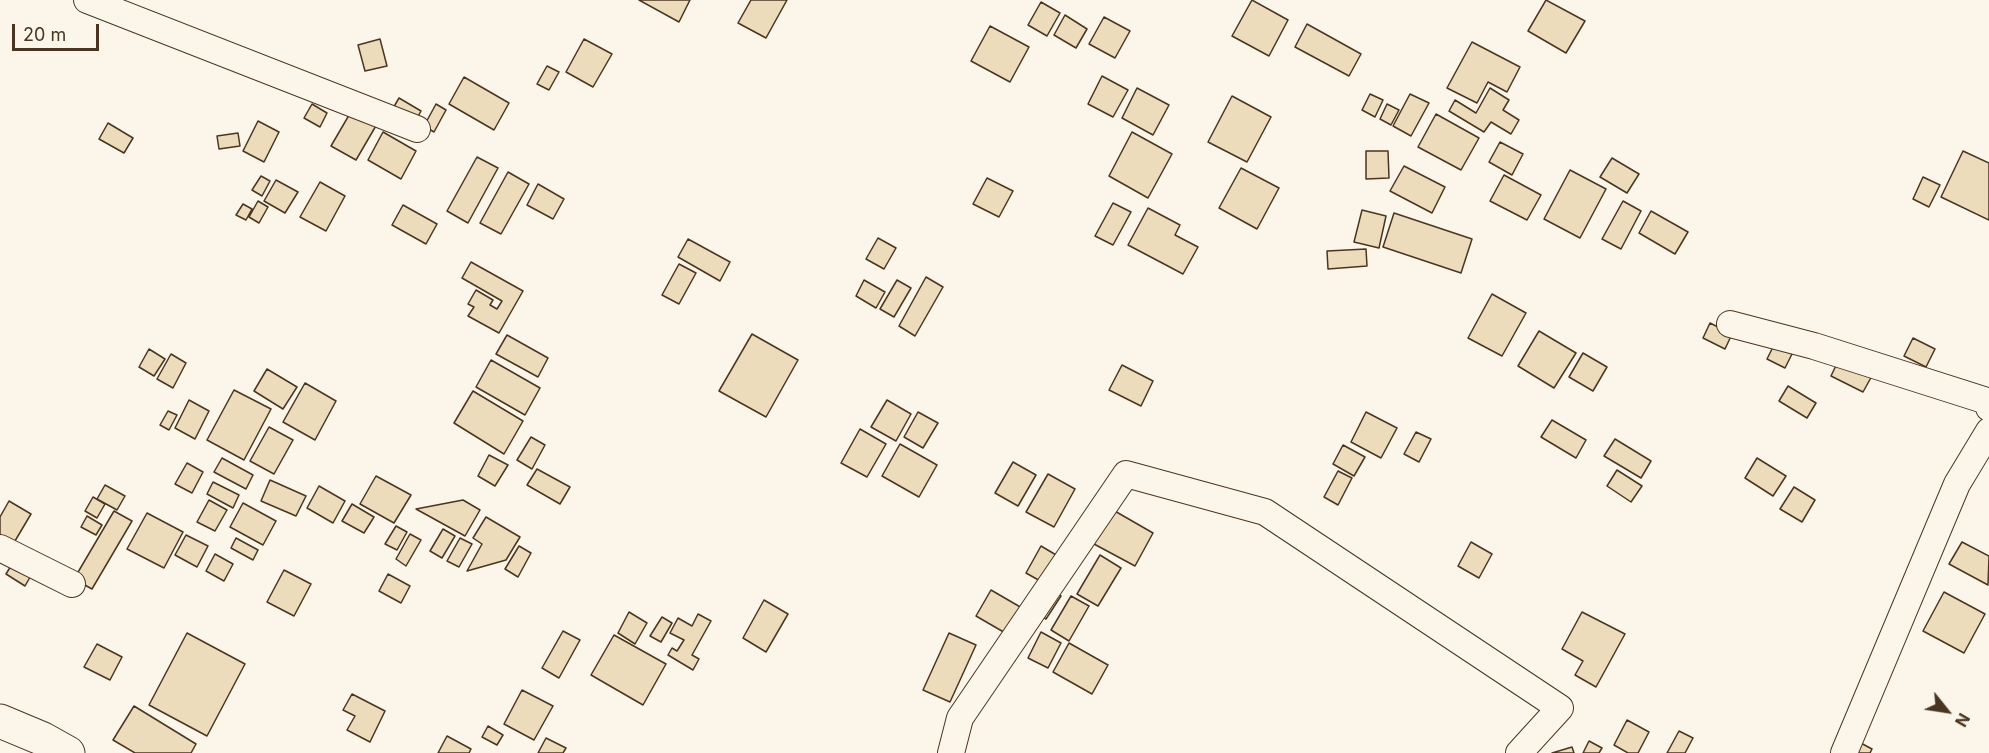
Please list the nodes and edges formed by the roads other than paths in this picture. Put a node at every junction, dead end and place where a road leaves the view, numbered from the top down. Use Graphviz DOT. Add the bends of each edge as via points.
graph roads {
  1 [pos="87,0"];
  2 [pos="417,129"];
  3 [pos="1730,324"];
  4 [pos="1989,408"];
  5 [pos="1989,431"];
  6 [pos="0,548"];
  7 [pos="72,584"];
  8 [pos="0,721"];
  9 [pos="69,753"];
  10 [pos="951,753"];
  11 [pos="1519,753"];
  12 [pos="1844,753"];
  1 -- 2 [label="street"];
  3 -- 4 [label="street" via="1814,346 1987,401"];
  5 -- 12 [label="street" via="1957,484"];
  6 -- 7 [label="street"];
  8 -- 9 [label="street"];
  10 -- 11 [label="street" via="960,718 1126,474 1265,512 1560,708"];
}
